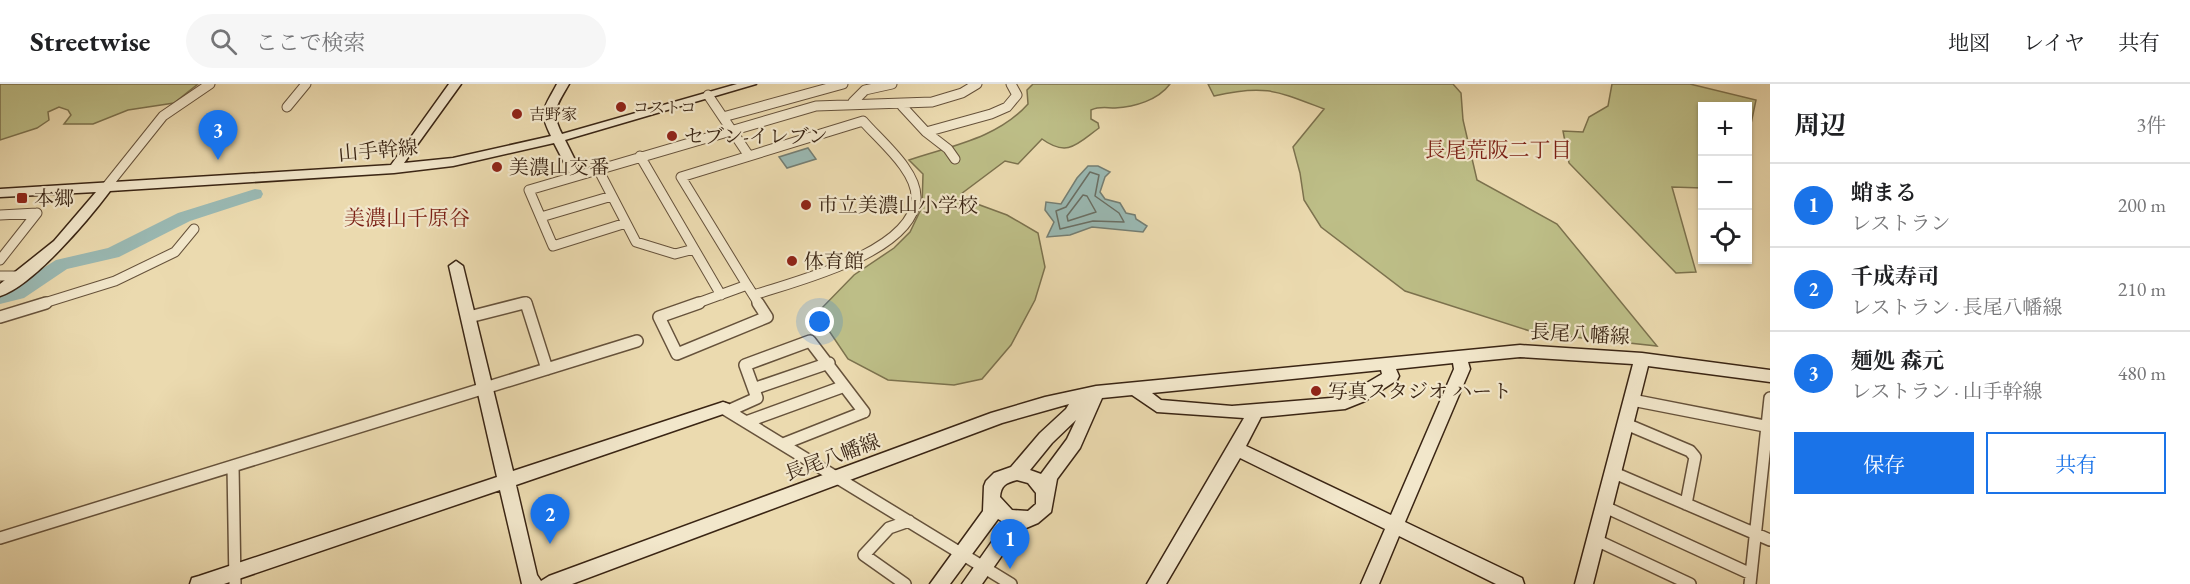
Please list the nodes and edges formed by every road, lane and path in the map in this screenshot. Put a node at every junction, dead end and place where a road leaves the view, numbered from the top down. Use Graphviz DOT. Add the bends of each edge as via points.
graph roads {
  1 [pos="210,84"];
  2 [pos="306,84"];
  3 [pos="455,84"];
  4 [pos="563,84"];
  5 [pos="750,84"];
  6 [pos="843,84"];
  7 [pos="892,84"];
  8 [pos="977,84"];
  9 [pos="1011,84"];
  10 [pos="708,95"];
  11 [pos="853,102"];
  12 [pos="902,106"];
  13 [pos="286,107"];
  14 [pos="723,117"];
  15 [pos="733,130"];
  16 [pos="926,132"];
  17 [pos="556,139"];
  18 [pos="640,156"];
  19 [pos="750,156"];
  20 [pos="955,159"];
  21 [pos="394,169"];
  22 [pos="598,170"];
  23 [pos="576,174"];
  24 [pos="106,186"];
  25 [pos="0,193"];
  26 [pos="612,196"];
  27 [pos="0,215"];
  28 [pos="541,217"];
  29 [pos="626,223"];
  30 [pos="194,229"];
  31 [pos="12,244"];
  32 [pos="0,245"];
  33 [pos="694,249"];
  34 [pos="0,260"];
  35 [pos="456,266"];
  36 [pos="0,276"];
  37 [pos="21,276"];
  38 [pos="751,290"];
  39 [pos="0,291"];
  40 [pos="721,295"];
  41 [pos="0,317"];
  42 [pos="469,317"];
  43 [pos="638,341"];
  44 [pos="1459,356"];
  45 [pos="1642,358"];
  46 [pos="829,363"];
  47 [pos="1386,363"];
  48 [pos="547,369"];
  49 [pos="1770,376"];
  50 [pos="842,387"];
  51 [pos="486,388"];
  52 [pos="756,388"];
  53 [pos="1135,388"];
  54 [pos="1096,392"];
  55 [pos="1077,396"];
  56 [pos="1770,398"];
  57 [pos="1632,400"];
  58 [pos="726,410"];
  59 [pos="1256,411"];
  60 [pos="746,422"];
  61 [pos="1626,424"];
  62 [pos="1767,426"];
  63 [pos="783,444"];
  64 [pos="1237,449"];
  65 [pos="233,466"];
  66 [pos="1612,472"];
  67 [pos="1017,473"];
  68 [pos="837,477"];
  69 [pos="507,480"];
  70 [pos="1045,491"];
  71 [pos="993,503"];
  72 [pos="1686,504"];
  73 [pos="1605,507"];
  74 [pos="1023,520"];
  75 [pos="909,521"];
  76 [pos="1395,525"];
  77 [pos="1756,534"];
  78 [pos="0,538"];
  79 [pos="1596,540"];
  80 [pos="1770,540"];
  81 [pos="962,554"];
  82 [pos="983,567"];
  83 [pos="235,578"];
  84 [pos="1751,579"];
  85 [pos="199,584"];
  86 [pos="533,584"];
  87 [pos="549,584"];
  88 [pos="905,584"];
  89 [pos="939,584"];
  90 [pos="971,584"];
  91 [pos="1011,584"];
  92 [pos="1156,584"];
  93 [pos="1370,584"];
  94 [pos="1515,584"];
  95 [pos="1584,584"];
  96 [pos="1690,584"];
  1 -- 24 [label="street" via="163,116"];
  2 -- 13 [label="street"];
  3 -- 21 [label="street"];
  4 -- 17 [label="street" via="548,118"];
  5 -- 10 [label="street, 山手幹線"];
  6 -- 14 [label="street"];
  7 -- 11 [label="street" via="865,90"];
  8 -- 12 [label="street" via="939,101"];
  9 -- 16 [label="street" via="1017,95 1007,107"];
  10 -- 14 [label="street"];
  10 -- 17 [label="street, 山手幹線"];
  11 -- 12 [label="street"];
  11 -- 15 [label="street" via="816,106"];
  12 -- 16 [label="street"];
  14 -- 15 [label="street"];
  15 -- 18 [label="street"];
  15 -- 19 [label="street"];
  16 -- 20 [label="street"];
  17 -- 21 [label="street, 山手幹線" via="470,159"];
  17 -- 23 [label="street"];
  18 -- 22 [label="street"];
  18 -- 33 [label="street"];
  19 -- 38 [label="street" via="681,177"];
  19 -- 38 [label="street" via="863,122 909,174 915,191 910,219 891,240 869,254"];
  21 -- 24 [label="street, 山手幹線"];
  22 -- 23 [label="street"];
  22 -- 26 [label="street"];
  23 -- 28 [label="street" via="529,190"];
  24 -- 25 [label="street, 山手幹線"];
  24 -- 37 [label="street" via="74,230"];
  26 -- 28 [label="street"];
  26 -- 29 [label="street"];
  27 -- 31 [label="street" via="37,213"];
  28 -- 29 [label="street" via="553,246"];
  29 -- 33 [label="street" via="636,242 675,255"];
  30 -- 41 [label="street" via="175,252 115,281"];
  31 -- 32 [label="street"];
  31 -- 34 [label="street"];
  33 -- 40 [label="street"];
  35 -- 42 [label="street"];
  36 -- 37 [label="street"];
  37 -- 39 [label="street"];
  38 -- 40 [label="street"];
  38 -- 40 [label="street" via="767,318 677,354 660,316"];
  42 -- 48 [label="street" via="526,302"];
  42 -- 51 [label="street"];
  43 -- 48 [label="street"];
  44 -- 45 [label="street, 長尾八幡線" via="1520,351"];
  44 -- 47 [label="street, 長尾八幡線"];
  44 -- 76 [label="street" via="1462,369"];
  45 -- 49 [label="street, 長尾八幡線"];
  45 -- 57 [label="street"];
  46 -- 50 [label="street"];
  46 -- 52 [label="street"];
  46 -- 52 [label="street" via="808,336 745,364"];
  47 -- 53 [label="street, 長尾八幡線"];
  47 -- 59 [label="street" via="1391,376 1345,403"];
  48 -- 51 [label="street"];
  50 -- 60 [label="street"];
  50 -- 63 [label="street" via="864,412"];
  51 -- 65 [label="street"];
  51 -- 69 [label="street"];
  52 -- 58 [label="street" via="757,398"];
  53 -- 54 [label="street, 長尾八幡線"];
  53 -- 59 [label="street" via="1157,406"];
  54 -- 55 [label="street, 長尾八幡線"];
  54 -- 70 [label="street" via="1074,443 1049,476"];
  55 -- 67 [label="street" via="1073,413"];
  55 -- 68 [label="street, 長尾八幡線" via="997,418"];
  56 -- 62 [label="street"];
  57 -- 61 [label="street"];
  57 -- 62 [label="street"];
  58 -- 60 [label="street"];
  58 -- 69 [label="street"];
  59 -- 64 [label="street"];
  60 -- 63 [label="street"];
  61 -- 66 [label="street"];
  61 -- 72 [label="street" via="1690,451 1695,457"];
  62 -- 77 [label="street"];
  63 -- 68 [label="street"];
  64 -- 76 [label="street"];
  64 -- 92 [label="street"];
  65 -- 78 [label="street"];
  65 -- 83 [label="street"];
  66 -- 72 [label="street"];
  66 -- 73 [label="street"];
  67 -- 70 [label="street" via="1034,478"];
  67 -- 71 [label="street" via="995,482 991,488"];
  68 -- 75 [label="street"];
  68 -- 87 [label="street, 長尾八幡線"];
  69 -- 83 [label="street"];
  69 -- 86 [label="street"];
  70 -- 74 [label="street" via="1045,507"];
  71 -- 74 [label="street" via="1004,516"];
  71 -- 81 [label="street" via="992,513"];
  72 -- 77 [label="street"];
  73 -- 79 [label="street"];
  73 -- 84 [label="street"];
  74 -- 82 [label="street" via="1013,526"];
  75 -- 81 [label="street"];
  75 -- 88 [label="street" via="889,528 864,555"];
  76 -- 93 [label="street"];
  76 -- 94 [label="street"];
  77 -- 80 [label="street"];
  77 -- 84 [label="street"];
  79 -- 95 [label="street"];
  79 -- 96 [label="street"];
  81 -- 82 [label="street"];
  81 -- 89 [label="street"];
  82 -- 90 [label="street"];
  82 -- 91 [label="street"];
  83 -- 85 [label="street"];
}
